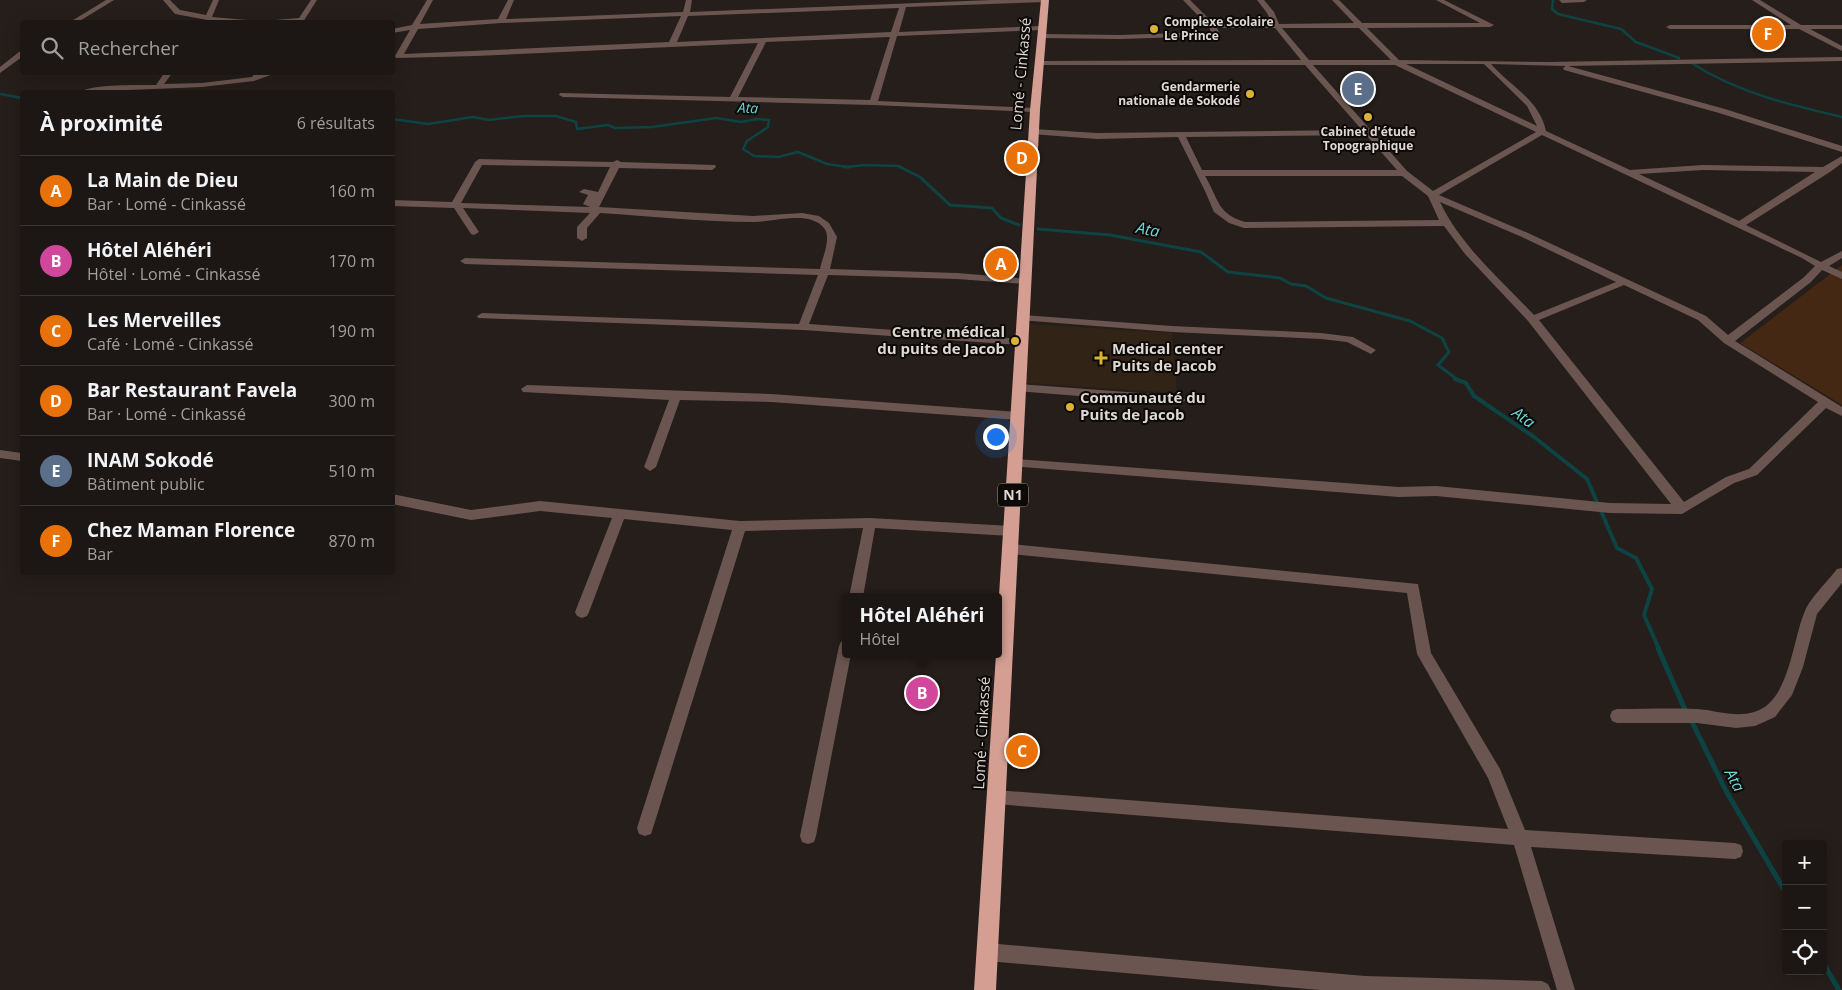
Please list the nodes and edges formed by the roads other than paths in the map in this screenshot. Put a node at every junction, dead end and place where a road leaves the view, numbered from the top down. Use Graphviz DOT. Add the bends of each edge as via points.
graph roads {
  1 [pos="111,0"];
  2 [pos="166,0"];
  3 [pos="216,0"];
  4 [pos="314,0"];
  5 [pos="430,0"];
  6 [pos="511,0"];
  7 [pos="689,0"];
  8 [pos="1045,0"];
  9 [pos="1186,0"];
  10 [pos="1260,0"];
  11 [pos="1335,0"];
  12 [pos="1439,0"];
  13 [pos="1584,0"];
  14 [pos="1755,0"];
  15 [pos="1562,1"];
  16 [pos="904,6"];
  17 [pos="686,13"];
  18 [pos="208,18"];
  19 [pos="77,20"];
  20 [pos="228,20"];
  21 [pos="302,20"];
  22 [pos="501,21"];
  23 [pos="1212,26"];
  24 [pos="1277,26"];
  25 [pos="1670,26"];
  26 [pos="1798,26"];
  27 [pos="414,27"];
  28 [pos="1362,27"];
  29 [pos="1842,27"];
  30 [pos="395,30"];
  31 [pos="1042,32"];
  32 [pos="894,34"];
  33 [pos="763,40"];
  34 [pos="672,44"];
  35 [pos="1842,49"];
  36 [pos="20,56"];
  37 [pos="1842,59"];
  38 [pos="1039,62"];
  39 [pos="1307,62"];
  40 [pos="1486,62"];
  41 [pos="1398,63"];
  42 [pos="1548,64"];
  43 [pos="0,71"];
  44 [pos="167,75"];
  45 [pos="257,76"];
  46 [pos="158,87"];
  47 [pos="114,90"];
  48 [pos="563,95"];
  49 [pos="733,100"];
  50 [pos="872,103"];
  51 [pos="1035,110"];
  52 [pos="1034,132"];
  53 [pos="1368,132"];
  54 [pos="1542,132"];
  55 [pos="1181,135"];
  56 [pos="1842,149"];
  57 [pos="1842,159"];
  58 [pos="617,163"];
  59 [pos="712,167"];
  60 [pos="1827,170"];
  61 [pos="1199,172"];
  62 [pos="1404,173"];
  63 [pos="1629,173"];
  64 [pos="584,192"];
  65 [pos="1432,195"];
  66 [pos="395,203"];
  67 [pos="456,204"];
  68 [pos="596,208"];
  69 [pos="1446,223"];
  70 [pos="1739,225"];
  71 [pos="474,232"];
  72 [pos="582,238"];
  73 [pos="1842,254"];
  74 [pos="465,260"];
  75 [pos="1821,266"];
  76 [pos="824,272"];
  77 [pos="1842,276"];
  78 [pos="1025,281"];
  79 [pos="1624,282"];
  80 [pos="482,316"];
  81 [pos="1023,318"];
  82 [pos="1532,319"];
  83 [pos="803,326"];
  84 [pos="1728,341"];
  85 [pos="1022,342"];
  86 [pos="1371,350"];
  87 [pos="1019,388"];
  88 [pos="527,389"];
  89 [pos="676,396"];
  90 [pos="1180,400"];
  91 [pos="1825,402"];
  92 [pos="1842,412"];
  93 [pos="1018,416"];
  94 [pos="0,454"];
  95 [pos="20,457"];
  96 [pos="1015,463"];
  97 [pos="650,467"];
  98 [pos="395,500"];
  99 [pos="1682,509"];
  100 [pos="620,513"];
  101 [pos="870,523"];
  102 [pos="740,526"];
  103 [pos="1011,532"];
  104 [pos="1010,549"];
  105 [pos="1842,573"];
  106 [pos="857,593"];
  107 [pos="582,612"];
  108 [pos="844,658"];
  109 [pos="1617,716"];
  110 [pos="996,797"];
  111 [pos="645,828"];
  112 [pos="808,836"];
  113 [pos="1520,838"];
  114 [pos="1735,851"];
  115 [pos="987,952"];
  116 [pos="985,990"];
  117 [pos="1542,990"];
  118 [pos="1566,990"];
  1 -- 19 [label="street"];
  2 -- 18 [label="street" via="178,12"];
  3 -- 18 [label="street"];
  4 -- 21 [label="street"];
  5 -- 27 [label="street"];
  6 -- 22 [label="street"];
  7 -- 17 [label="street"];
  8 -- 16 [label="street"];
  8 -- 31 [label="highway, Lomé - Cinkassé / N1"];
  9 -- 23 [label="street"];
  10 -- 24 [label="street"];
  11 -- 28 [label="street"];
  12 -- 28 [label="street" via="1490,25"];
  13 -- 15 [label="street"];
  14 -- 26 [label="street"];
  16 -- 17 [label="street"];
  16 -- 32 [label="street"];
  17 -- 22 [label="street"];
  17 -- 34 [label="street"];
  18 -- 20 [label="street"];
  22 -- 27 [label="street"];
  23 -- 24 [label="street"];
  23 -- 31 [label="street" via="1216,34 1120,37"];
  24 -- 28 [label="street"];
  24 -- 39 [label="street"];
  25 -- 26 [label="street"];
  26 -- 29 [label="street"];
  26 -- 35 [label="street"];
  27 -- 30 [label="street"];
  27 -- 34 [label="street" via="399,56"];
  28 -- 41 [label="street"];
  31 -- 32 [label="street"];
  31 -- 38 [label="highway, Lomé - Cinkassé / N1"];
  32 -- 33 [label="street"];
  32 -- 50 [label="street"];
  33 -- 34 [label="street"];
  33 -- 49 [label="street"];
  36 -- 43 [label="street"];
  37 -- 42 [label="street"];
  38 -- 39 [label="street"];
  38 -- 51 [label="highway, Lomé - Cinkassé / N1"];
  39 -- 41 [label="street"];
  39 -- 53 [label="street"];
  40 -- 41 [label="street"];
  40 -- 42 [label="street"];
  40 -- 54 [label="street" via="1530,104 1541,122"];
  41 -- 54 [label="street"];
  42 -- 56 [label="street" via="1712,108"];
  44 -- 46 [label="street"];
  45 -- 46 [label="street" via="202,85"];
  46 -- 47 [label="street"];
  48 -- 49 [label="street"];
  49 -- 50 [label="street"];
  50 -- 51 [label="street"];
  51 -- 52 [label="highway, Lomé - Cinkassé / N1"];
  52 -- 55 [label="street" via="1096,136"];
  52 -- 78 [label="highway, Lomé - Cinkassé / N1"];
  53 -- 55 [label="street"];
  53 -- 62 [label="street"];
  54 -- 63 [label="street"];
  54 -- 65 [label="street"];
  55 -- 61 [label="street"];
  57 -- 60 [label="street"];
  58 -- 59 [label="street"];
  58 -- 67 [label="street" via="479,162"];
  58 -- 68 [label="street"];
  60 -- 63 [label="street" via="1705,167"];
  60 -- 70 [label="street"];
  61 -- 62 [label="street"];
  61 -- 69 [label="street" via="1217,210 1244,225"];
  62 -- 65 [label="street"];
  63 -- 70 [label="street"];
  64 -- 68 [label="street" via="594,193 587,204"];
  65 -- 69 [label="street"];
  65 -- 79 [label="street"];
  66 -- 67 [label="street"];
  67 -- 68 [label="street"];
  67 -- 71 [label="street"];
  68 -- 72 [label="street" via="582,227"];
  68 -- 76 [label="street" via="753,218 816,218 826,224 832,237"];
  69 -- 82 [label="street" via="1468,252"];
  70 -- 75 [label="street"];
  73 -- 75 [label="street"];
  74 -- 76 [label="street"];
  75 -- 77 [label="street"];
  75 -- 84 [label="street"];
  76 -- 78 [label="street"];
  76 -- 83 [label="street"];
  78 -- 81 [label="highway, Lomé - Cinkassé / N1"];
  79 -- 82 [label="street"];
  79 -- 84 [label="street" via="1702,318"];
  80 -- 83 [label="street"];
  81 -- 85 [label="highway, Lomé - Cinkassé / N1"];
  81 -- 86 [label="street" via="1321,336 1349,339"];
  82 -- 99 [label="street"];
  83 -- 85 [label="street"];
  84 -- 91 [label="street"];
  85 -- 87 [label="highway, Lomé - Cinkassé / N1"];
  87 -- 90 [label="street"];
  87 -- 93 [label="highway, Lomé - Cinkassé / N1"];
  88 -- 89 [label="street"];
  89 -- 93 [label="street" via="771,398"];
  89 -- 97 [label="street"];
  91 -- 92 [label="street"];
  91 -- 99 [label="street" via="1753,472 1730,480"];
  93 -- 96 [label="highway, Lomé - Cinkassé / N1"];
  94 -- 95 [label="street"];
  96 -- 99 [label="street" via="1399,492 1436,491 1610,508"];
  96 -- 103 [label="highway, Lomé - Cinkassé / N1"];
  98 -- 100 [label="street" via="471,515 540,506"];
  100 -- 102 [label="street"];
  100 -- 107 [label="street"];
  101 -- 102 [label="street"];
  101 -- 103 [label="street"];
  101 -- 106 [label="street"];
  102 -- 111 [label="street"];
  103 -- 104 [label="highway, Lomé - Cinkassé / N1"];
  104 -- 110 [label="highway, Lomé - Cinkassé / N1"];
  104 -- 113 [label="street" via="1413,588 1424,654 1494,774"];
  105 -- 109 [label="street" via="1811,612 1785,695 1770,712 1755,719 1736,721 1697,716"];
  108 -- 112 [label="street"];
  110 -- 113 [label="street"];
  110 -- 115 [label="highway, Lomé - Cinkassé / N1"];
  113 -- 114 [label="street"];
  113 -- 118 [label="street"];
  115 -- 116 [label="highway, Lomé - Cinkassé / N1"];
  115 -- 117 [label="street" via="1366,985"];
}
